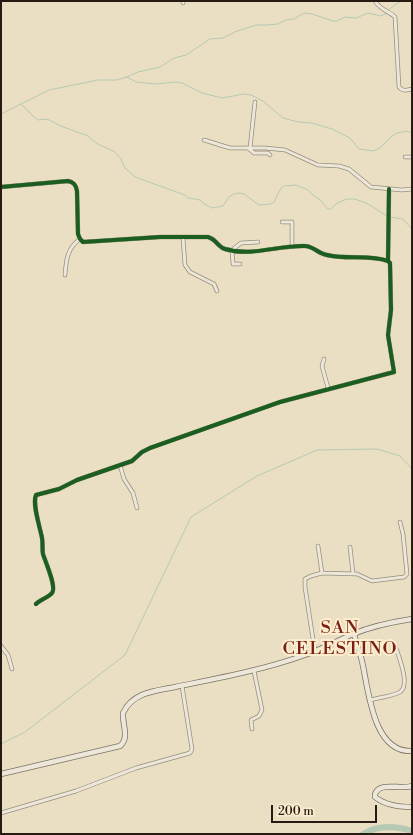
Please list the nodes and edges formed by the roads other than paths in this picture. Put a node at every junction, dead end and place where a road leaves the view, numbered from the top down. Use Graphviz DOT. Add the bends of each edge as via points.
graph roads {
  1 [pos="375,1"];
  2 [pos="412,89"];
  3 [pos="255,102"];
  4 [pos="204,140"];
  5 [pos="249,148"];
  6 [pos="270,155"];
  7 [pos="405,157"];
  8 [pos="412,157"];
  9 [pos="1,186"];
  10 [pos="389,189"];
  11 [pos="412,189"];
  12 [pos="282,222"];
  13 [pos="183,238"];
  14 [pos="80,239"];
  15 [pos="258,242"];
  16 [pos="292,247"];
  17 [pos="232,250"];
  18 [pos="388,261"];
  19 [pos="240,264"];
  20 [pos="65,275"];
  21 [pos="217,292"];
  22 [pos="324,359"];
  23 [pos="328,388"];
  24 [pos="120,465"];
  25 [pos="137,508"];
  26 [pos="400,522"];
  27 [pos="318,546"];
  28 [pos="350,547"];
  29 [pos="322,573"];
  30 [pos="354,574"];
  31 [pos="36,604"];
  32 [pos="412,619"];
  33 [pos="354,634"];
  34 [pos="395,645"];
  35 [pos="1,646"];
  36 [pos="315,652"];
  37 [pos="12,669"];
  38 [pos="254,671"];
  39 [pos="182,686"];
  40 [pos="370,700"];
  41 [pos="252,729"];
  42 [pos="412,751"];
  43 [pos="1,774"];
  44 [pos="412,786"];
  45 [pos="412,807"];
  46 [pos="1,813"];
  1 -- 2 [label="street" via="395,17 399,87 405,91"];
  3 -- 5 [label="street"];
  4 -- 5 [label="street" via="230,148"];
  5 -- 6 [label="street" via="254,153"];
  5 -- 10 [label="street" via="285,150 318,165 344,167 371,187"];
  7 -- 8 [label="street"];
  9 -- 14 [label="street" via="73,182 77,191"];
  10 -- 11 [label="street"];
  10 -- 18 [label="street"];
  12 -- 16 [label="street" via="292,222"];
  13 -- 14 [label="street" via="88,242"];
  13 -- 17 [label="street" via="208,237 224,249"];
  13 -- 21 [label="street" via="187,269 214,284"];
  14 -- 20 [label="street" via="68,254"];
  15 -- 17 [label="street" via="241,242"];
  16 -- 17 [label="street" via="260,252"];
  16 -- 18 [label="street" via="308,246 328,256"];
  17 -- 19 [label="street" via="233,264"];
  18 -- 23 [label="street" via="391,310 388,335 394,372"];
  22 -- 23 [label="street" via="322,366"];
  23 -- 24 [label="street" via="280,402 150,448 132,461"];
  24 -- 25 [label="street"];
  24 -- 31 [label="street" via="59,489 36,495 43,553 53,591"];
  26 -- 30 [label="street" via="406,576 372,581"];
  27 -- 29 [label="street"];
  28 -- 30 [label="street"];
  29 -- 30 [label="street"];
  29 -- 36 [label="street" via="307,577 304,583"];
  32 -- 33 [label="main road" via="380,625"];
  33 -- 36 [label="main road"];
  33 -- 40 [label="main road"];
  34 -- 40 [label="street" via="403,672 404,688 399,693"];
  35 -- 37 [label="street" via="8,655"];
  36 -- 38 [label="main road"];
  38 -- 39 [label="main road"];
  38 -- 41 [label="street" via="262,710 259,716 251,720"];
  39 -- 43 [label="main road" via="146,692 137,697 123,713 126,735 120,746"];
  39 -- 46 [label="street" via="192,749 190,753 136,768 76,791"];
  40 -- 42 [label="main road" via="383,736 396,749"];
  44 -- 45 [label="main road" via="385,786 374,794 378,799 392,805"];
}
